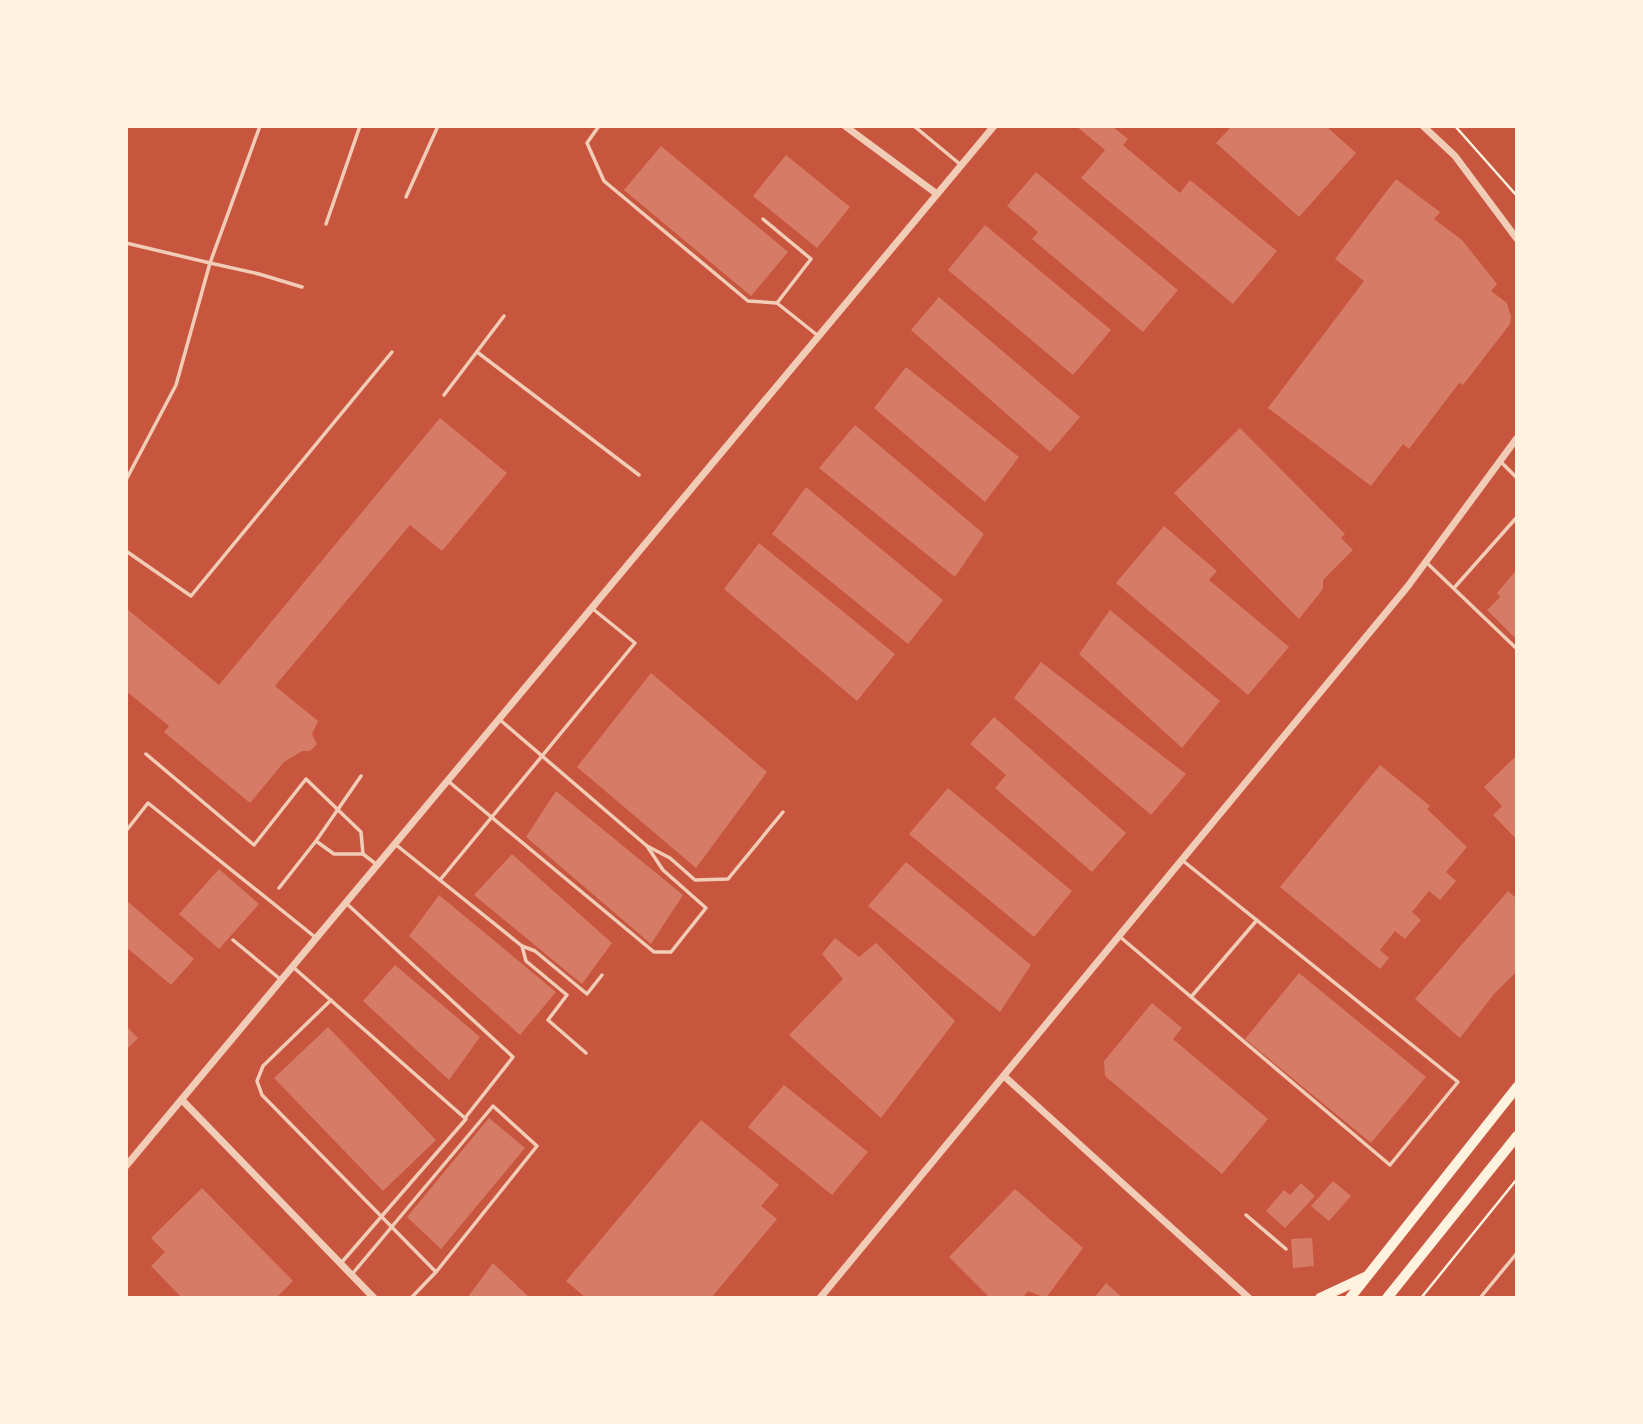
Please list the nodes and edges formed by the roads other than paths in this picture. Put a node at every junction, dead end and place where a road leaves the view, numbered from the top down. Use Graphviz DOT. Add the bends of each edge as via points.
graph roads {
  1 [pos="260,126"];
  2 [pos="360,126"];
  3 [pos="438,126"];
  4 [pos="600,126"];
  5 [pos="845,126"];
  6 [pos="914,126"];
  7 [pos="994,126"];
  8 [pos="1423,126"];
  9 [pos="961,166"];
  10 [pos="937,194"];
  11 [pos="406,197"];
  12 [pos="763,219"];
  13 [pos="326,224"];
  14 [pos="1517,239"];
  15 [pos="126,243"];
  16 [pos="210,263"];
  17 [pos="302,288"];
  18 [pos="777,303"];
  19 [pos="504,316"];
  20 [pos="819,337"];
  21 [pos="392,352"];
  22 [pos="477,352"];
  23 [pos="444,395"];
  24 [pos="1517,439"];
  25 [pos="1500,461"];
  26 [pos="639,475"];
  27 [pos="1517,478"];
  28 [pos="126,480"];
  29 [pos="1517,517"];
  30 [pos="126,551"];
  31 [pos="1426,562"];
  32 [pos="1454,588"];
  33 [pos="592,608"];
  34 [pos="1517,649"];
  35 [pos="499,719"];
  36 [pos="146,754"];
  37 [pos="541,756"];
  38 [pos="361,776"];
  39 [pos="447,781"];
  40 [pos="337,810"];
  41 [pos="783,812"];
  42 [pos="491,817"];
  43 [pos="126,831"];
  44 [pos="316,841"];
  45 [pos="395,844"];
  46 [pos="647,846"];
  47 [pos="363,854"];
  48 [pos="1182,860"];
  49 [pos="378,865"];
  50 [pos="440,880"];
  51 [pos="279,888"];
  52 [pos="346,903"];
  53 [pos="1257,920"];
  54 [pos="1119,936"];
  55 [pos="316,938"];
  56 [pos="233,940"];
  57 [pos="522,946"];
  58 [pos="293,967"];
  59 [pos="602,975"];
  60 [pos="282,980"];
  61 [pos="1191,997"];
  62 [pos="331,1000"];
  63 [pos="586,1053"];
  64 [pos="1004,1076"];
  65 [pos="1517,1087"];
  66 [pos="182,1100"];
  67 [pos="465,1118"];
  68 [pos="1517,1136"];
  69 [pos="126,1166"];
  70 [pos="1247,1215"];
  71 [pos="381,1217"];
  72 [pos="391,1228"];
  73 [pos="1286,1249"];
  74 [pos="1517,1253"];
  75 [pos="341,1264"];
  76 [pos="436,1272"];
  77 [pos="351,1275"];
  78 [pos="1371,1275"];
  79 [pos="374,1298"];
  80 [pos="411,1298"];
  81 [pos="820,1298"];
  82 [pos="1249,1298"];
  83 [pos="1320,1298"];
  84 [pos="1350,1298"];
  85 [pos="1387,1298"];
  86 [pos="1480,1298"];
  1 -- 16 [label="lane"];
  2 -- 13 [label="lane"];
  3 -- 11 [label="lane"];
  4 -- 18 [label="lane" via="587,143 604,181 748,301"];
  5 -- 10 [label="street"];
  6 -- 9 [label="lane"];
  7 -- 9 [label="street"];
  8 -- 14 [label="street" via="1454,156"];
  9 -- 10 [label="street"];
  10 -- 20 [label="street"];
  12 -- 18 [label="lane" via="811,259"];
  15 -- 16 [label="lane"];
  16 -- 17 [label="lane"];
  16 -- 28 [label="lane" via="176,385"];
  18 -- 20 [label="lane"];
  19 -- 22 [label="lane"];
  20 -- 33 [label="street"];
  21 -- 30 [label="lane" via="191,596"];
  22 -- 23 [label="lane"];
  22 -- 26 [label="lane"];
  24 -- 25 [label="street"];
  25 -- 27 [label="lane"];
  25 -- 31 [label="street"];
  29 -- 32 [label="lane"];
  31 -- 32 [label="lane"];
  31 -- 48 [label="street"];
  32 -- 34 [label="lane"];
  33 -- 35 [label="street"];
  33 -- 37 [label="lane" via="635,643"];
  35 -- 37 [label="lane"];
  35 -- 39 [label="street"];
  36 -- 40 [label="lane" via="254,845 306,779"];
  37 -- 42 [label="lane"];
  37 -- 46 [label="lane"];
  38 -- 40 [label="lane"];
  39 -- 42 [label="lane"];
  39 -- 45 [label="street"];
  40 -- 44 [label="lane"];
  40 -- 47 [label="lane" via="361,832"];
  41 -- 46 [label="lane" via="728,880 695,880 670,858"];
  42 -- 46 [label="lane" via="654,952 671,952 706,908 663,870"];
  42 -- 50 [label="lane"];
  43 -- 55 [label="lane" via="148,803"];
  44 -- 47 [label="lane" via="334,854"];
  44 -- 51 [label="lane"];
  45 -- 49 [label="street"];
  45 -- 50 [label="lane"];
  47 -- 49 [label="lane"];
  48 -- 53 [label="lane"];
  48 -- 54 [label="street"];
  49 -- 52 [label="street"];
  50 -- 57 [label="lane"];
  52 -- 55 [label="street"];
  52 -- 67 [label="lane" via="513,1057"];
  53 -- 61 [label="lane"];
  53 -- 61 [label="lane" via="1458,1082 1390,1165"];
  54 -- 61 [label="lane"];
  54 -- 64 [label="street"];
  55 -- 58 [label="street"];
  56 -- 60 [label="lane"];
  57 -- 59 [label="lane" via="535,951 587,994"];
  57 -- 63 [label="lane" via="526,961 567,995 548,1020"];
  58 -- 60 [label="street"];
  58 -- 62 [label="lane"];
  60 -- 66 [label="street"];
  62 -- 67 [label="lane"];
  62 -- 71 [label="lane" via="263,1066 257,1081 262,1095"];
  64 -- 81 [label="street"];
  64 -- 82 [label="street"];
  65 -- 78 [label="main road"];
  66 -- 69 [label="street"];
  66 -- 75 [label="street"];
  67 -- 71 [label="lane"];
  68 -- 85 [label="main road"];
  70 -- 73 [label="lane"];
  71 -- 72 [label="lane"];
  71 -- 75 [label="lane"];
  72 -- 76 [label="lane"];
  72 -- 76 [label="lane" via="493,1106 537,1146"];
  72 -- 77 [label="lane"];
  74 -- 86 [label="lane"];
  75 -- 77 [label="street"];
  76 -- 80 [label="lane"];
  77 -- 79 [label="street"];
  78 -- 83 [label="main road"];
  78 -- 84 [label="main road"];
}
